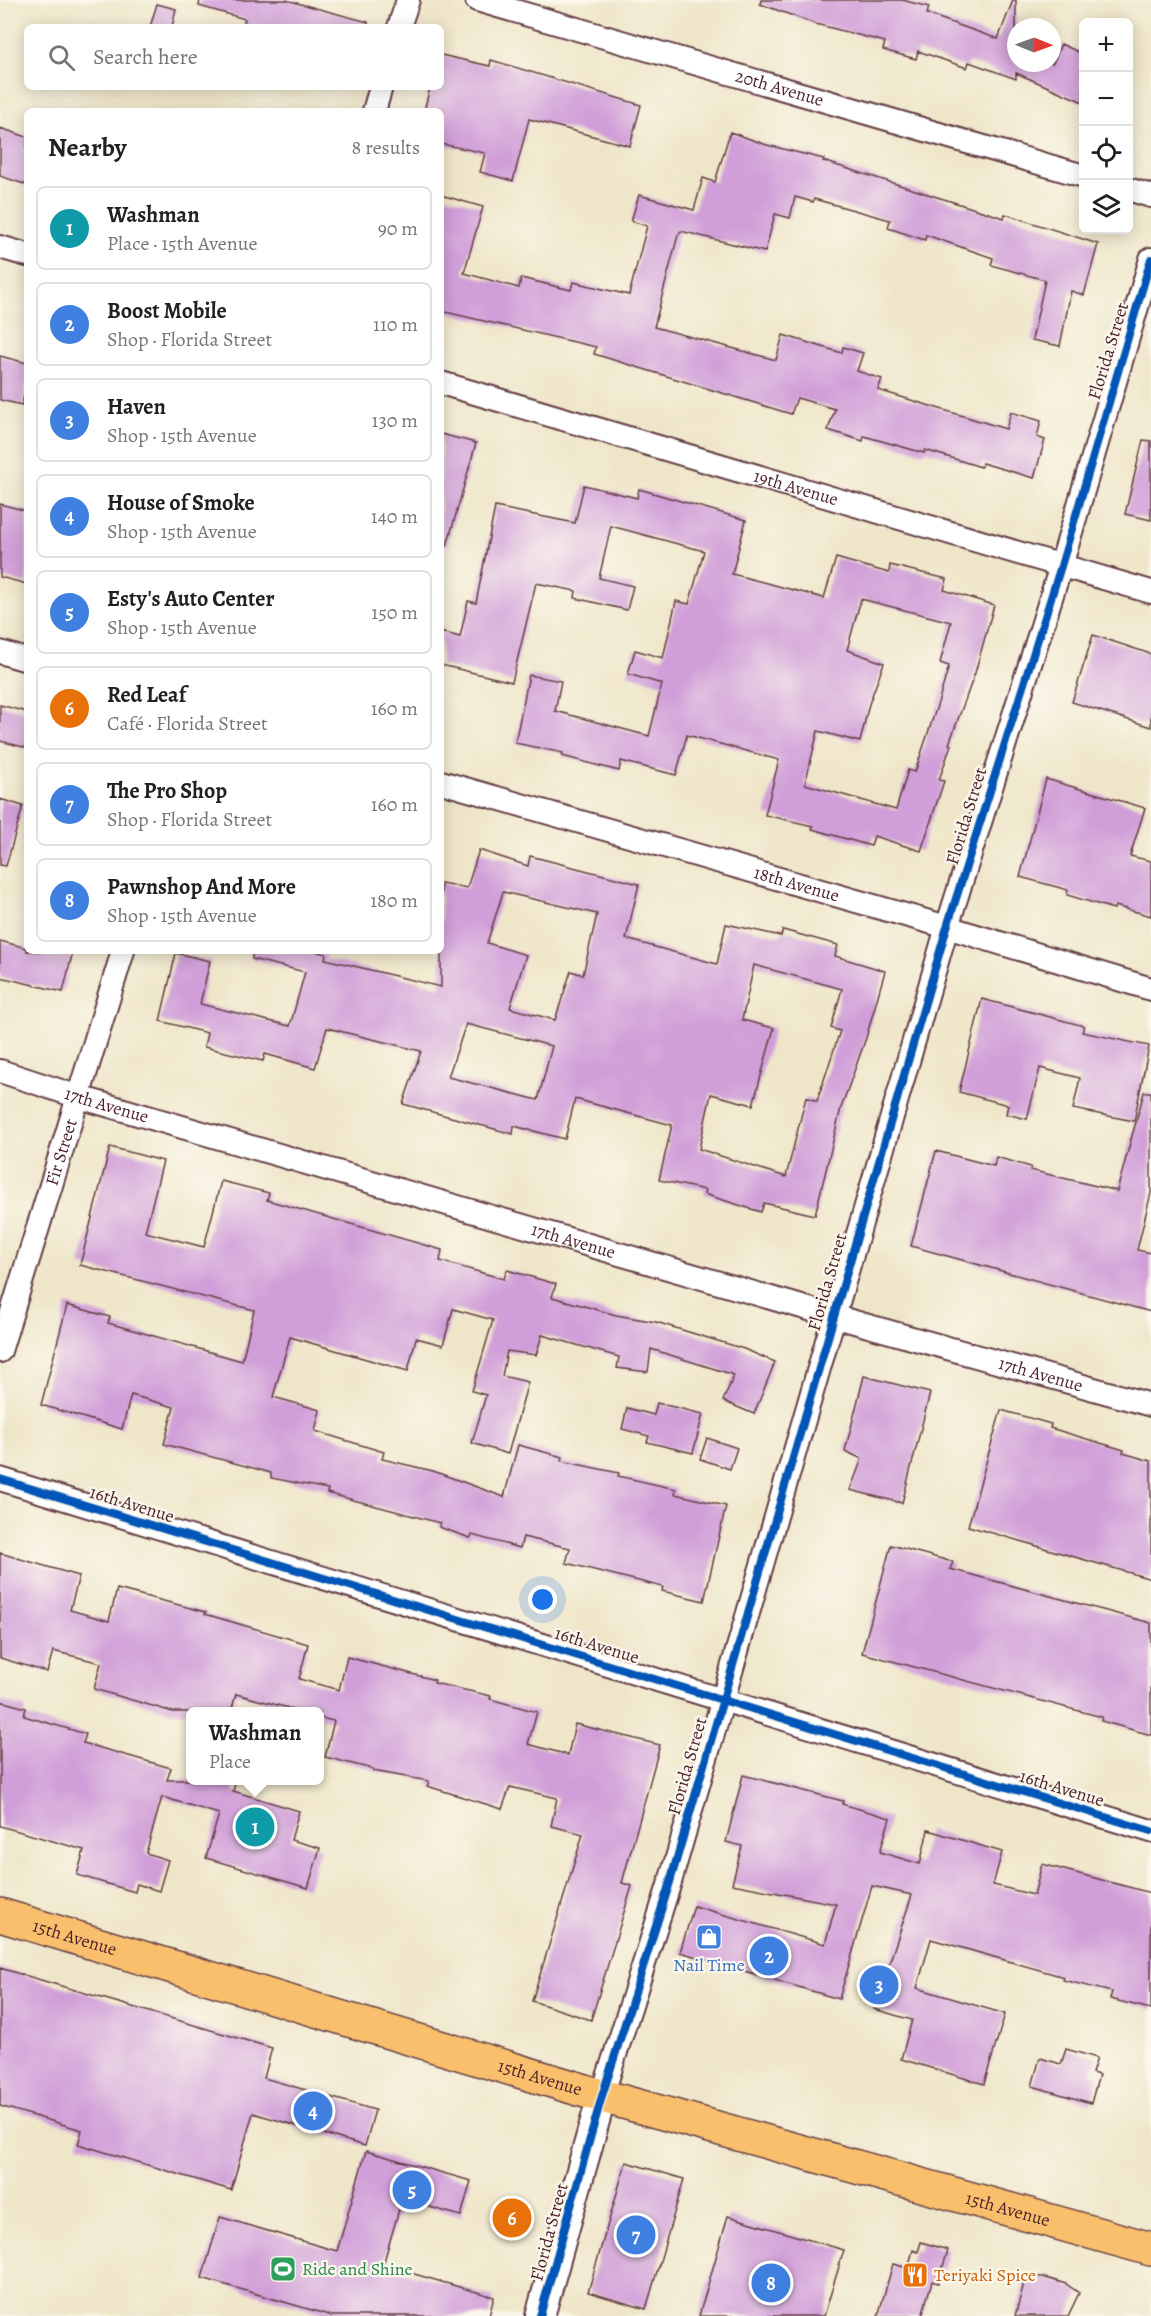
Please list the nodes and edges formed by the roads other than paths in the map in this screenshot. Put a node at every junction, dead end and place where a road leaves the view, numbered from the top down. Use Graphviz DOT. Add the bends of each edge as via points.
graph roads {
  1 [pos="408,0"];
  2 [pos="477,0"];
  3 [pos="400,24"];
  4 [pos="380,90"];
  5 [pos="375,108"];
  6 [pos="1079,175"];
  7 [pos="1133,191"];
  8 [pos="1151,196"];
  9 [pos="0,247"];
  10 [pos="24,254"];
  11 [pos="1151,259"];
  12 [pos="444,384"];
  13 [pos="1061,566"];
  14 [pos="1151,592"];
  15 [pos="0,652"];
  16 [pos="24,659"];
  17 [pos="444,783"];
  18 [pos="947,927"];
  19 [pos="122,954"];
  20 [pos="1151,989"];
  21 [pos="0,1071"];
  22 [pos="79,1096"];
  23 [pos="833,1316"];
  24 [pos="0,1351"];
  25 [pos="1151,1405"];
  26 [pos="0,1479"];
  27 [pos="722,1698"];
  28 [pos="1151,1831"];
  29 [pos="0,1915"];
  30 [pos="602,2096"];
  31 [pos="1151,2250"];
  32 [pos="540,2316"];
  1 -- 3 [label="street"];
  2 -- 6 [label="street, 20th Avenue"];
  4 -- 5 [label="street"];
  7 -- 8 [label="street"];
  9 -- 10 [label="street"];
  11 -- 13 [label="street, Florida Street"];
  12 -- 13 [label="street, 19th Avenue"];
  13 -- 14 [label="street, 19th Avenue"];
  13 -- 18 [label="street, Florida Street"];
  15 -- 16 [label="street"];
  17 -- 18 [label="street, 18th Avenue"];
  18 -- 20 [label="street, 18th Avenue"];
  18 -- 23 [label="street, Florida Street"];
  19 -- 22 [label="street, Fir Street"];
  21 -- 22 [label="street, 17th Avenue"];
  22 -- 23 [label="street, 17th Avenue"];
  22 -- 24 [label="street, Fir Street"];
  23 -- 25 [label="street, 17th Avenue"];
  23 -- 27 [label="street, Florida Street"];
  26 -- 27 [label="street, 16th Avenue"];
  27 -- 28 [label="street, 16th Avenue"];
  27 -- 30 [label="street, Florida Street" via="670,1882"];
  29 -- 30 [label="main road, 15th Avenue"];
  30 -- 31 [label="main road, 15th Avenue"];
  30 -- 32 [label="street, Florida Street"];
}
